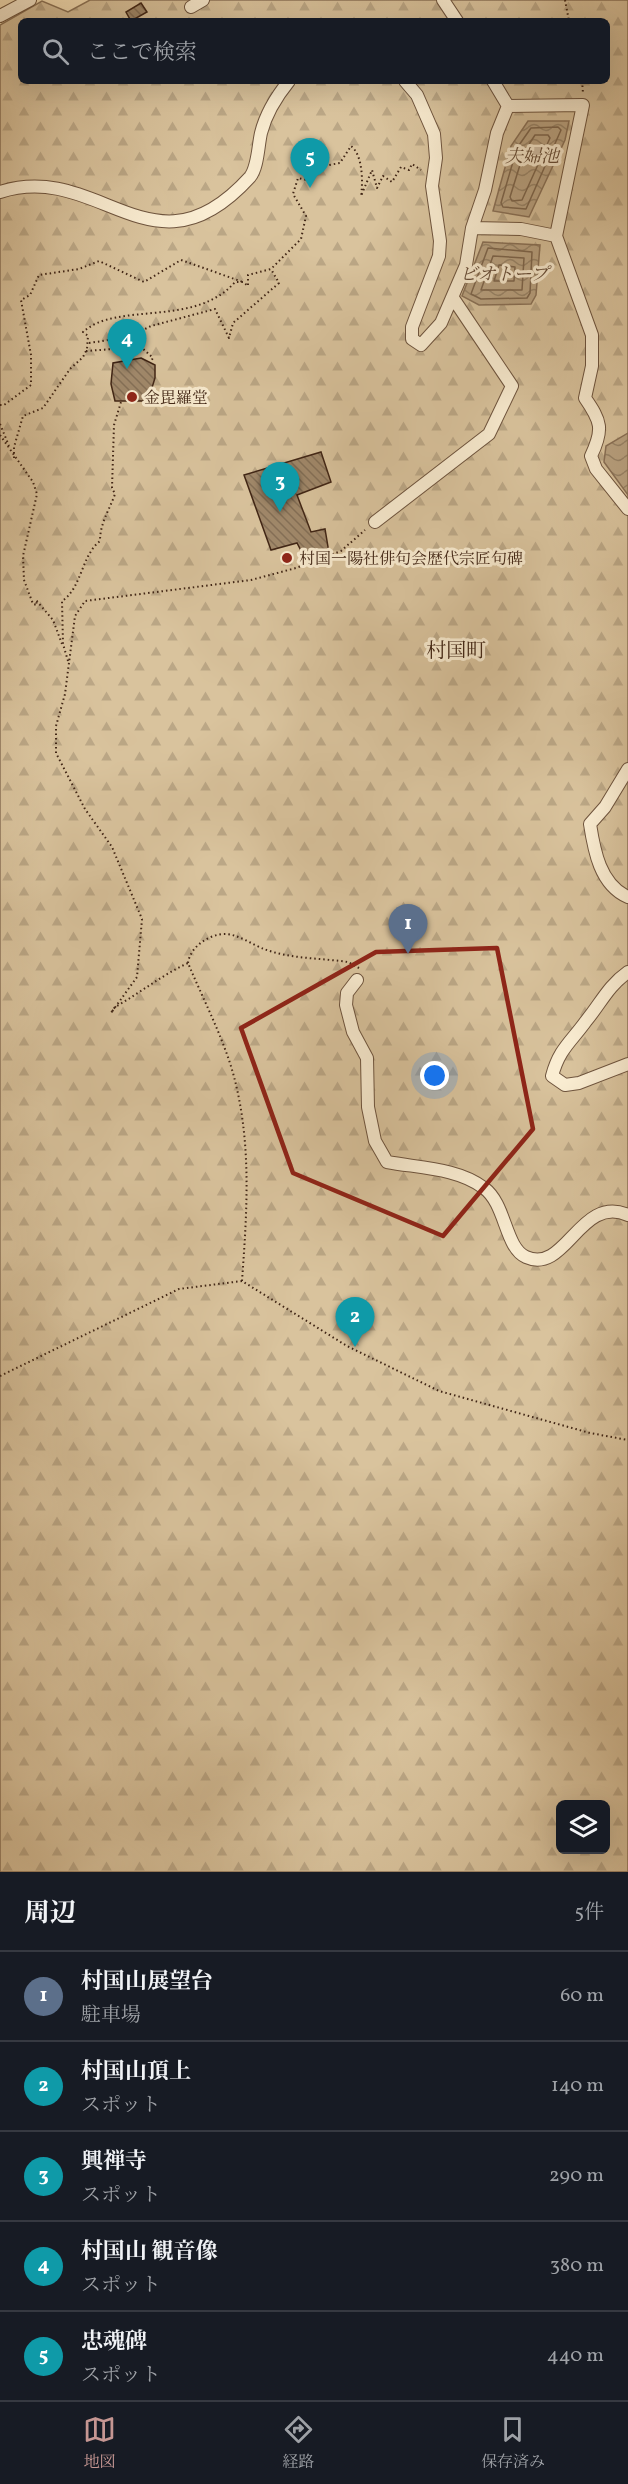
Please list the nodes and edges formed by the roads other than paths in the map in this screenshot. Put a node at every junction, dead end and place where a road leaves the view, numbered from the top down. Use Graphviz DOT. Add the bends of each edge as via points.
graph roads {
  1 [pos="30,0"];
  2 [pos="203,0"];
  3 [pos="443,0"];
  4 [pos="191,7"];
  5 [pos="0,16"];
  6 [pos="455,18"];
  7 [pos="286,84"];
  8 [pos="408,84"];
  9 [pos="495,84"];
  10 [pos="508,106"];
  11 [pos="0,192"];
  12 [pos="472,228"];
  13 [pos="556,236"];
  14 [pos="453,298"];
  15 [pos="628,508"];
  16 [pos="375,522"];
  17 [pos="628,769"];
  18 [pos="628,897"];
  19 [pos="628,972"];
  20 [pos="357,980"];
  21 [pos="628,1064"];
  22 [pos="628,1215"];
  1 -- 5 [label="street"];
  2 -- 4 [label="street"];
  3 -- 6 [label="street"];
  7 -- 11 [label="street" via="268,114 253,174 230,198 202,216 182,222 142,219 59,189 19,186"];
  8 -- 14 [label="street" via="417,94 434,134 439,256 412,327 412,339 421,345 441,323"];
  9 -- 10 [label="street"];
  10 -- 12 [label="street"];
  10 -- 13 [label="street" via="583,105"];
  12 -- 13 [label="street" via="521,229"];
  12 -- 14 [label="street" via="466,265"];
  13 -- 15 [label="street" via="592,335 592,366 585,398 599,418 598,442 591,456 596,470"];
  14 -- 16 [label="street" via="512,386 489,434"];
  17 -- 18 [label="street" via="590,824 595,857 616,892"];
  19 -- 21 [label="street" via="611,984 586,1022 568,1040 555,1061 552,1076 565,1085 579,1083"];
  20 -- 22 [label="street" via="347,993 346,1005 353,1032 367,1058 368,1107 375,1141 387,1162 452,1174 485,1188 501,1208 516,1248 526,1257 539,1259 553,1254 569,1243 586,1221 599,1214"];
}
